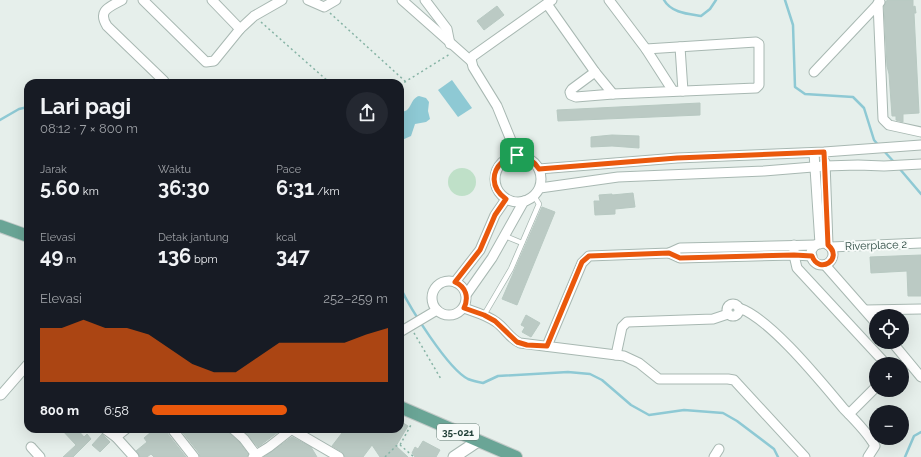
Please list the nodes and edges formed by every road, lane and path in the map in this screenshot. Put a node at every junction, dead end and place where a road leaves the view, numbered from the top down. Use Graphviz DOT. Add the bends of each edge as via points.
graph roads {
  1 [pos="122,0"];
  2 [pos="143,0"];
  3 [pos="212,0"];
  4 [pos="282,0"];
  5 [pos="308,0"];
  6 [pos="336,0"];
  7 [pos="402,0"];
  8 [pos="425,0"];
  9 [pos="609,0"];
  10 [pos="550,2"];
  11 [pos="880,2"];
  12 [pos="324,7"];
  13 [pos="254,16"];
  14 [pos="240,29"];
  15 [pos="453,46"];
  16 [pos="680,47"];
  17 [pos="646,49"];
  18 [pos="471,61"];
  19 [pos="595,72"];
  20 [pos="814,72"];
  21 [pos="162,79"];
  22 [pos="325,79"];
  23 [pos="403,79"];
  24 [pos="406,82"];
  25 [pos="673,91"];
  26 [pos="683,91"];
  27 [pos="613,94"];
  28 [pos="921,132"];
  29 [pos="921,145"];
  30 [pos="824,152"];
  31 [pos="814,153"];
  32 [pos="517,155"];
  33 [pos="921,164"];
  34 [pos="820,167"];
  35 [pos="539,169"];
  36 [pos="540,188"];
  37 [pos="534,196"];
  38 [pos="506,199"];
  39 [pos="524,202"];
  40 [pos="0,226"];
  41 [pos="24,235"];
  42 [pos="505,236"];
  43 [pos="522,243"];
  44 [pos="921,243"];
  45 [pos="794,245"];
  46 [pos="824,245"];
  47 [pos="669,253"];
  48 [pos="794,255"];
  49 [pos="812,256"];
  50 [pos="825,265"];
  51 [pos="455,282"];
  52 [pos="466,295"];
  53 [pos="464,308"];
  54 [pos="921,309"];
  55 [pos="866,310"];
  56 [pos="869,310"];
  57 [pos="909,311"];
  58 [pos="433,312"];
  59 [pos="869,314"];
  60 [pos="484,315"];
  61 [pos="411,326"];
  62 [pos="404,330"];
  63 [pos="547,346"];
  64 [pos="616,355"];
  65 [pos="880,357"];
  66 [pos="909,368"];
  67 [pos="24,369"];
  68 [pos="921,377"];
  69 [pos="441,379"];
  70 [pos="869,394"];
  71 [pos="1,395"];
  72 [pos="404,409"];
  73 [pos="849,414"];
  74 [pos="418,415"];
  75 [pos="110,433"];
  76 [pos="121,433"];
  77 [pos="175,433"];
  78 [pos="237,433"];
  79 [pos="286,433"];
  80 [pos="298,433"];
  81 [pos="116,437"];
  82 [pos="478,441"];
  83 [pos="400,445"];
  84 [pos="31,447"];
  85 [pos="258,456"];
  86 [pos="40,457"];
  87 [pos="134,457"];
  88 [pos="194,457"];
  89 [pos="339,457"];
  90 [pos="385,457"];
  91 [pos="414,457"];
  92 [pos="454,457"];
  93 [pos="515,457"];
  94 [pos="805,457"];
  95 [pos="868,457"];
  1 -- 21 [label="street" via="106,10 103,15 107,26"];
  2 -- 14 [label="street" via="206,62 214,61"];
  3 -- 14 [label="street"];
  4 -- 13 [label="street"];
  5 -- 12 [label="street"];
  6 -- 12 [label="street"];
  7 -- 15 [label="street"];
  8 -- 15 [label="street" via="446,29"];
  9 -- 17 [label="street"];
  10 -- 18 [label="street" via="473,56"];
  10 -- 19 [label="street"];
  11 -- 20 [label="street"];
  11 -- 28 [label="street" via="884,119 889,125"];
  12 -- 23 [label="path"];
  13 -- 14 [label="street"];
  13 -- 22 [label="path"];
  15 -- 18 [label="street"];
  15 -- 24 [label="path" via="441,61"];
  16 -- 17 [label="street"];
  16 -- 26 [label="street"];
  16 -- 26 [label="street" via="756,41 759,44 758,88"];
  17 -- 25 [label="street"];
  18 -- 32 [label="street" via="497,106"];
  19 -- 27 [label="street"];
  19 -- 27 [label="street" via="572,89 571,94 575,97"];
  25 -- 26 [label="street"];
  25 -- 27 [label="street"];
  29 -- 30 [label="street"];
  30 -- 31 [label="street"];
  30 -- 34 [label="street"];
  31 -- 34 [label="street"];
  31 -- 35 [label="street" via="677,158"];
  32 -- 35 [label="street" via="530,159"];
  32 -- 38 [label="street" via="503,161 495,173 496,188"];
  33 -- 34 [label="street"];
  34 -- 36 [label="street" via="618,177"];
  34 -- 46 [label="street"];
  35 -- 36 [label="street"];
  36 -- 37 [label="street"];
  37 -- 39 [label="street"];
  37 -- 43 [label="lane" via="539,204"];
  38 -- 39 [label="street"];
  38 -- 51 [label="street" via="495,215 480,250"];
  39 -- 42 [label="street"];
  40 -- 41 [label="main road"];
  42 -- 43 [label="lane"];
  42 -- 52 [label="street"];
  43 -- 60 [label="lane"];
  44 -- 46 [label="street, Riverplace 2"];
  45 -- 46 [label="street, Riverplace 2"];
  45 -- 47 [label="street, Riverplace 2" via="680,248"];
  45 -- 48 [label="street"];
  46 -- 49 [label="street" via="813,248"];
  46 -- 50 [label="street" via="832,250 833,258"];
  47 -- 48 [label="street" via="680,258"];
  47 -- 63 [label="street" via="586,257"];
  48 -- 49 [label="street"];
  48 -- 65 [label="street" via="798,268"];
  49 -- 50 [label="street" via="815,262"];
  50 -- 55 [label="street"];
  51 -- 52 [label="street" via="462,287"];
  51 -- 58 [label="street" via="447,281 436,287 432,299"];
  52 -- 53 [label="street"];
  53 -- 58 [label="street" via="454,315"];
  53 -- 60 [label="street"];
  54 -- 57 [label="street"];
  55 -- 56 [label="street"];
  55 -- 59 [label="street"];
  58 -- 61 [label="street"];
  60 -- 63 [label="street" via="495,321 517,342"];
  61 -- 62 [label="street"];
  61 -- 69 [label="path"];
  63 -- 64 [label="street"];
  64 -- 73 [label="street" via="622,327 627,322 713,319 728,314 736,316 739,308 751,313 775,334 813,372"];
  64 -- 94 [label="street" via="639,363 659,379 734,380"];
  66 -- 68 [label="street"];
  67 -- 71 [label="street"];
  70 -- 73 [label="street"];
  72 -- 74 [label="main road, 35-021"];
  73 -- 95 [label="street" via="875,446"];
  74 -- 82 [label="main road, 35-021"];
  74 -- 83 [label="path"];
  75 -- 81 [label="street"];
  76 -- 81 [label="street"];
  77 -- 88 [label="street"];
  78 -- 85 [label="street"];
  79 -- 85 [label="street"];
  80 -- 89 [label="street"];
  81 -- 87 [label="street"];
  82 -- 92 [label="street"];
  82 -- 93 [label="main road, 35-021"];
  83 -- 90 [label="path"];
  83 -- 91 [label="path"];
  84 -- 86 [label="street"];
}
